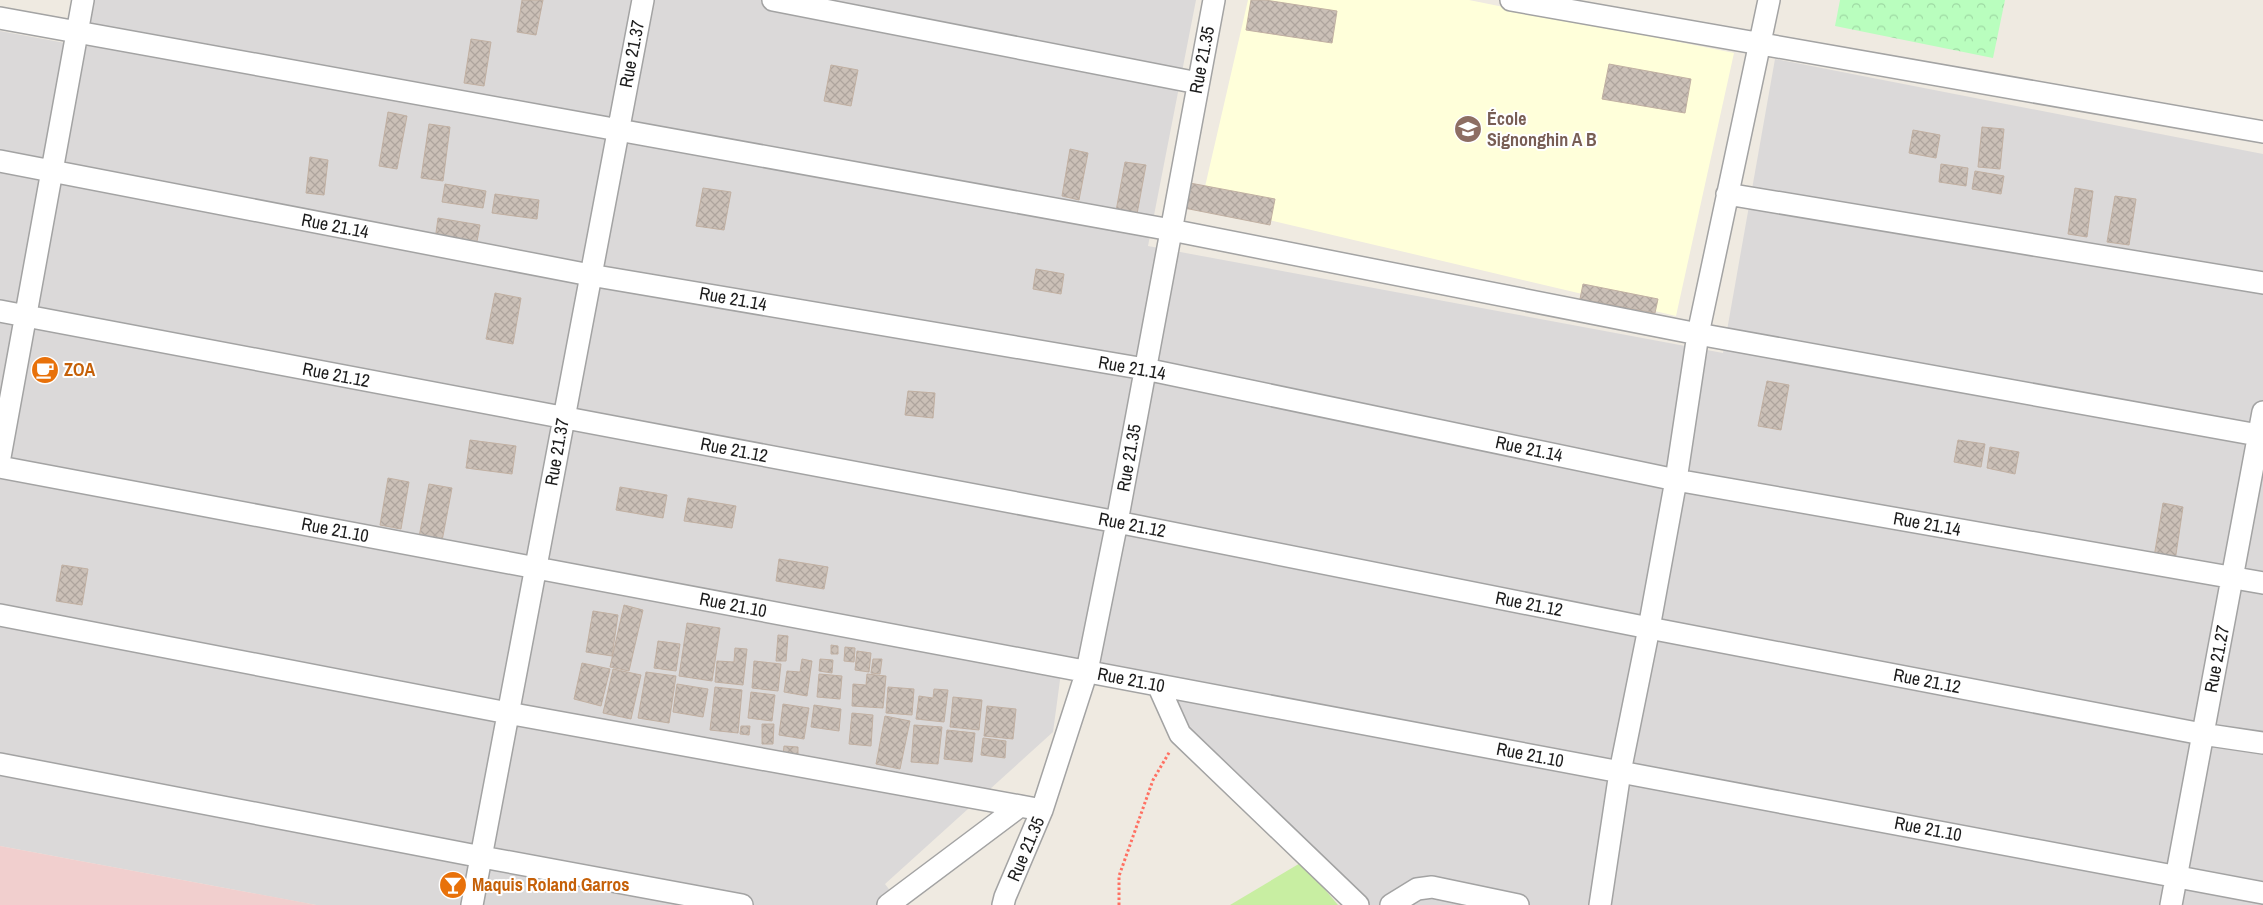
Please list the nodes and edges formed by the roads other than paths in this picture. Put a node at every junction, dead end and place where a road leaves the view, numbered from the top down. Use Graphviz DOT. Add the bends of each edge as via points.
graph roads {
  1 [pos="83,0"];
  2 [pos="643,0"];
  3 [pos="773,0"];
  4 [pos="1214,0"];
  5 [pos="1511,0"];
  6 [pos="1769,0"];
  7 [pos="0,18"];
  8 [pos="76,33"];
  9 [pos="1760,45"];
  10 [pos="1198,83"];
  11 [pos="618,130"];
  12 [pos="2263,132"];
  13 [pos="0,161"];
  14 [pos="53,171"];
  15 [pos="1727,194"];
  16 [pos="1171,230"];
  17 [pos="590,275"];
  18 [pos="2263,283"];
  19 [pos="0,311"];
  20 [pos="26,316"];
  21 [pos="1698,334"];
  22 [pos="1145,369"];
  23 [pos="2263,412"];
  24 [pos="563,418"];
  25 [pos="2261,435"];
  26 [pos="0,457"];
  27 [pos="0,467"];
  28 [pos="1676,480"];
  29 [pos="1117,522"];
  30 [pos="535,568"];
  31 [pos="2233,577"];
  32 [pos="2263,583"];
  33 [pos="0,615"];
  34 [pos="1649,628"];
  35 [pos="1087,671"];
  36 [pos="1158,685"];
  37 [pos="508,712"];
  38 [pos="2202,734"];
  39 [pos="2263,743"];
  40 [pos="0,764"];
  41 [pos="1620,772"];
  42 [pos="1020,806"];
  43 [pos="1042,810"];
  44 [pos="482,857"];
  45 [pos="2177,876"];
  46 [pos="2263,893"];
  47 [pos="472,905"];
  48 [pos="742,905"];
  49 [pos="888,905"];
  50 [pos="1003,905"];
  51 [pos="1358,905"];
  52 [pos="1391,905"];
  53 [pos="1518,905"];
  54 [pos="1600,905"];
  55 [pos="2172,905"];
  1 -- 8 [label="street"];
  2 -- 11 [label="street, Rue 21.37"];
  3 -- 10 [label="street"];
  4 -- 10 [label="street, Rue 21.35"];
  5 -- 9 [label="street"];
  6 -- 9 [label="street"];
  7 -- 8 [label="street"];
  8 -- 11 [label="street"];
  8 -- 14 [label="street"];
  9 -- 12 [label="street"];
  9 -- 15 [label="street"];
  10 -- 16 [label="street, Rue 21.35"];
  11 -- 16 [label="street"];
  11 -- 17 [label="street, Rue 21.37"];
  13 -- 14 [label="street, Rue 21.14"];
  14 -- 17 [label="street, Rue 21.14"];
  14 -- 20 [label="street"];
  15 -- 18 [label="street"];
  15 -- 21 [label="street"];
  16 -- 21 [label="street"];
  16 -- 22 [label="street, Rue 21.35"];
  17 -- 22 [label="street, Rue 21.14"];
  17 -- 24 [label="street, Rue 21.37"];
  19 -- 20 [label="street, Rue 21.12"];
  20 -- 24 [label="street, Rue 21.12"];
  20 -- 26 [label="street"];
  21 -- 25 [label="street"];
  21 -- 28 [label="street"];
  22 -- 28 [label="street, Rue 21.14"];
  22 -- 29 [label="street, Rue 21.35"];
  23 -- 25 [label="street, Rue 21.27"];
  24 -- 29 [label="street, Rue 21.12"];
  24 -- 30 [label="street, Rue 21.37"];
  25 -- 31 [label="street, Rue 21.27"];
  27 -- 30 [label="street, Rue 21.10"];
  28 -- 31 [label="street, Rue 21.14"];
  28 -- 34 [label="street"];
  29 -- 34 [label="street, Rue 21.12"];
  29 -- 35 [label="street, Rue 21.35"];
  30 -- 35 [label="street, Rue 21.10"];
  30 -- 37 [label="street, Rue 21.37"];
  31 -- 32 [label="street, Rue 21.14"];
  31 -- 38 [label="street, Rue 21.27"];
  33 -- 37 [label="street"];
  34 -- 38 [label="street, Rue 21.12"];
  34 -- 41 [label="street"];
  35 -- 36 [label="street, Rue 21.10"];
  35 -- 43 [label="street, Rue 21.35"];
  36 -- 41 [label="street, Rue 21.10"];
  36 -- 51 [label="street" via="1180,734"];
  37 -- 42 [label="street"];
  37 -- 44 [label="street, Rue 21.37"];
  38 -- 39 [label="street, Rue 21.12"];
  38 -- 45 [label="street, Rue 21.27"];
  40 -- 44 [label="street"];
  41 -- 45 [label="street, Rue 21.10"];
  41 -- 54 [label="street"];
  42 -- 43 [label="street"];
  42 -- 49 [label="street"];
  43 -- 50 [label="street, Rue 21.35"];
  44 -- 47 [label="street, Rue 21.37"];
  44 -- 48 [label="street"];
  45 -- 46 [label="street, Rue 21.10"];
  45 -- 55 [label="street, Rue 21.27"];
  52 -- 53 [label="street" via="1417,889 1432,887"];
}
